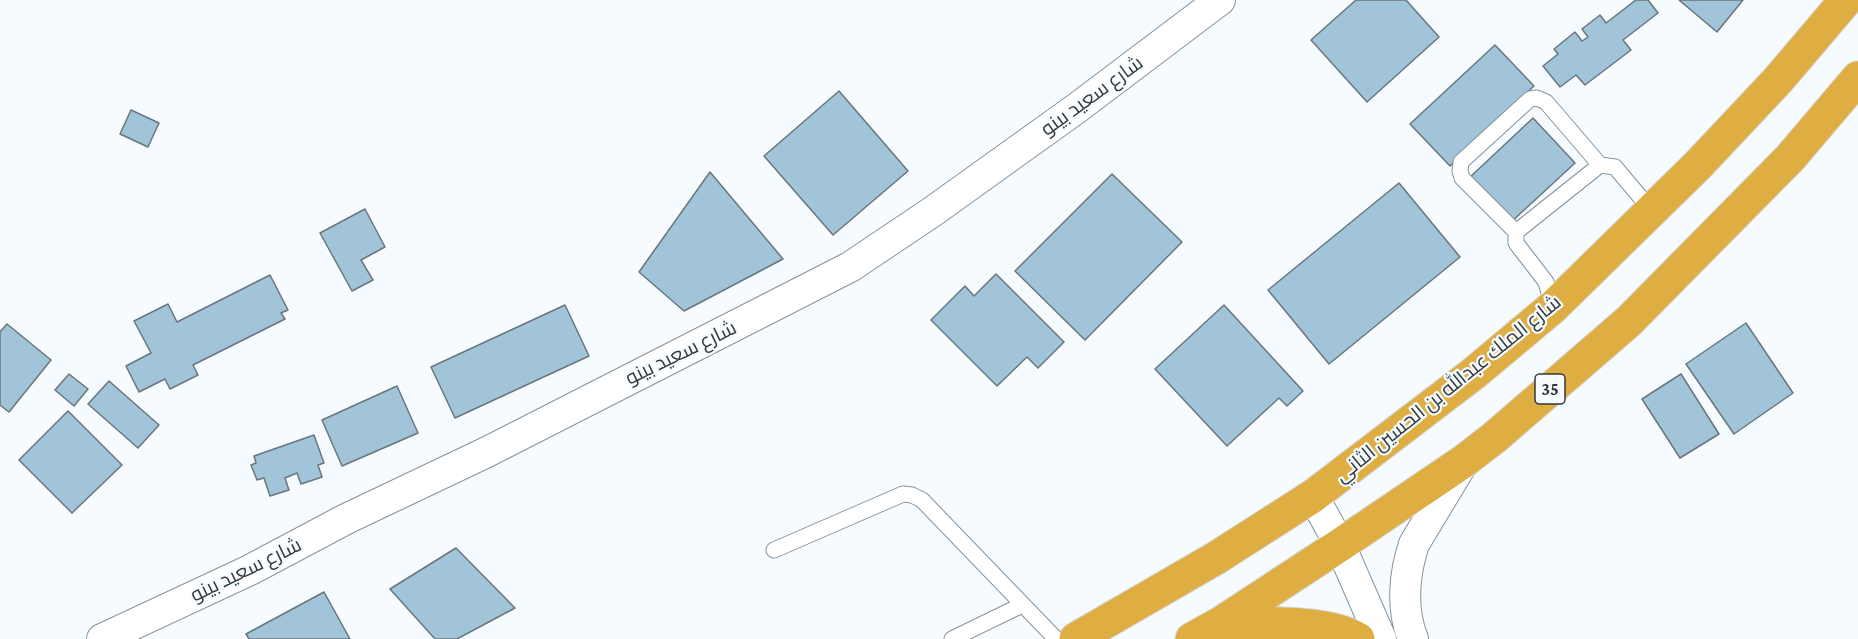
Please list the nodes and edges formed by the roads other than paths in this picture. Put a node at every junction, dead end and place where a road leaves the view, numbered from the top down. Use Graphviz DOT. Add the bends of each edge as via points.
graph roads {
  1 [pos="1220,0"];
  2 [pos="1846,0"];
  3 [pos="1858,78"];
  4 [pos="1600,165"];
  5 [pos="1652,211"];
  6 [pos="1516,232"];
  7 [pos="1553,307"];
  8 [pos="1464,461"];
  9 [pos="1313,496"];
  10 [pos="1340,545"];
  11 [pos="774,550"];
  12 [pos="1022,604"];
  13 [pos="1221,622"];
  14 [pos="102,639"];
  15 [pos="952,639"];
  16 [pos="1056,639"];
  17 [pos="1076,639"];
  18 [pos="1192,639"];
  19 [pos="1358,639"];
  20 [pos="1381,639"];
  21 [pos="1413,639"];
  1 -- 14 [label="street, شارع سعيد بينو" via="999,164 850,267 250,570"];
  2 -- 5 [label="highway, شارع الملك عبدالله بن الحسين الثاني" via="1778,80"];
  3 -- 8 [label="highway, 35" via="1790,158 1629,321"];
  4 -- 5 [label="lane" via="1615,167"];
  4 -- 6 [label="lane"];
  4 -- 6 [label="lane" via="1546,102 1530,99 1461,162 1460,171 1462,178"];
  5 -- 7 [label="highway, شارع الملك عبدالله بن الحسين الثاني"];
  6 -- 7 [label="lane" via="1516,243 1546,282"];
  7 -- 9 [label="highway, شارع الملك عبدالله بن الحسين الثاني" via="1473,374"];
  8 -- 10 [label="highway, 35"];
  8 -- 21 [label="street" via="1409,559 1405,610"];
  9 -- 10 [label="street"];
  9 -- 17 [label="highway, شارع الملك عبدالله بن الحسين الثاني"];
  10 -- 13 [label="highway, 35"];
  10 -- 20 [label="street"];
  11 -- 12 [label="lane" via="903,494 912,495 922,500"];
  12 -- 15 [label="lane"];
  12 -- 16 [label="lane"];
  13 -- 18 [label="highway, 35"];
  13 -- 19 [label="highway" via="1298,624 1335,630"];
}
